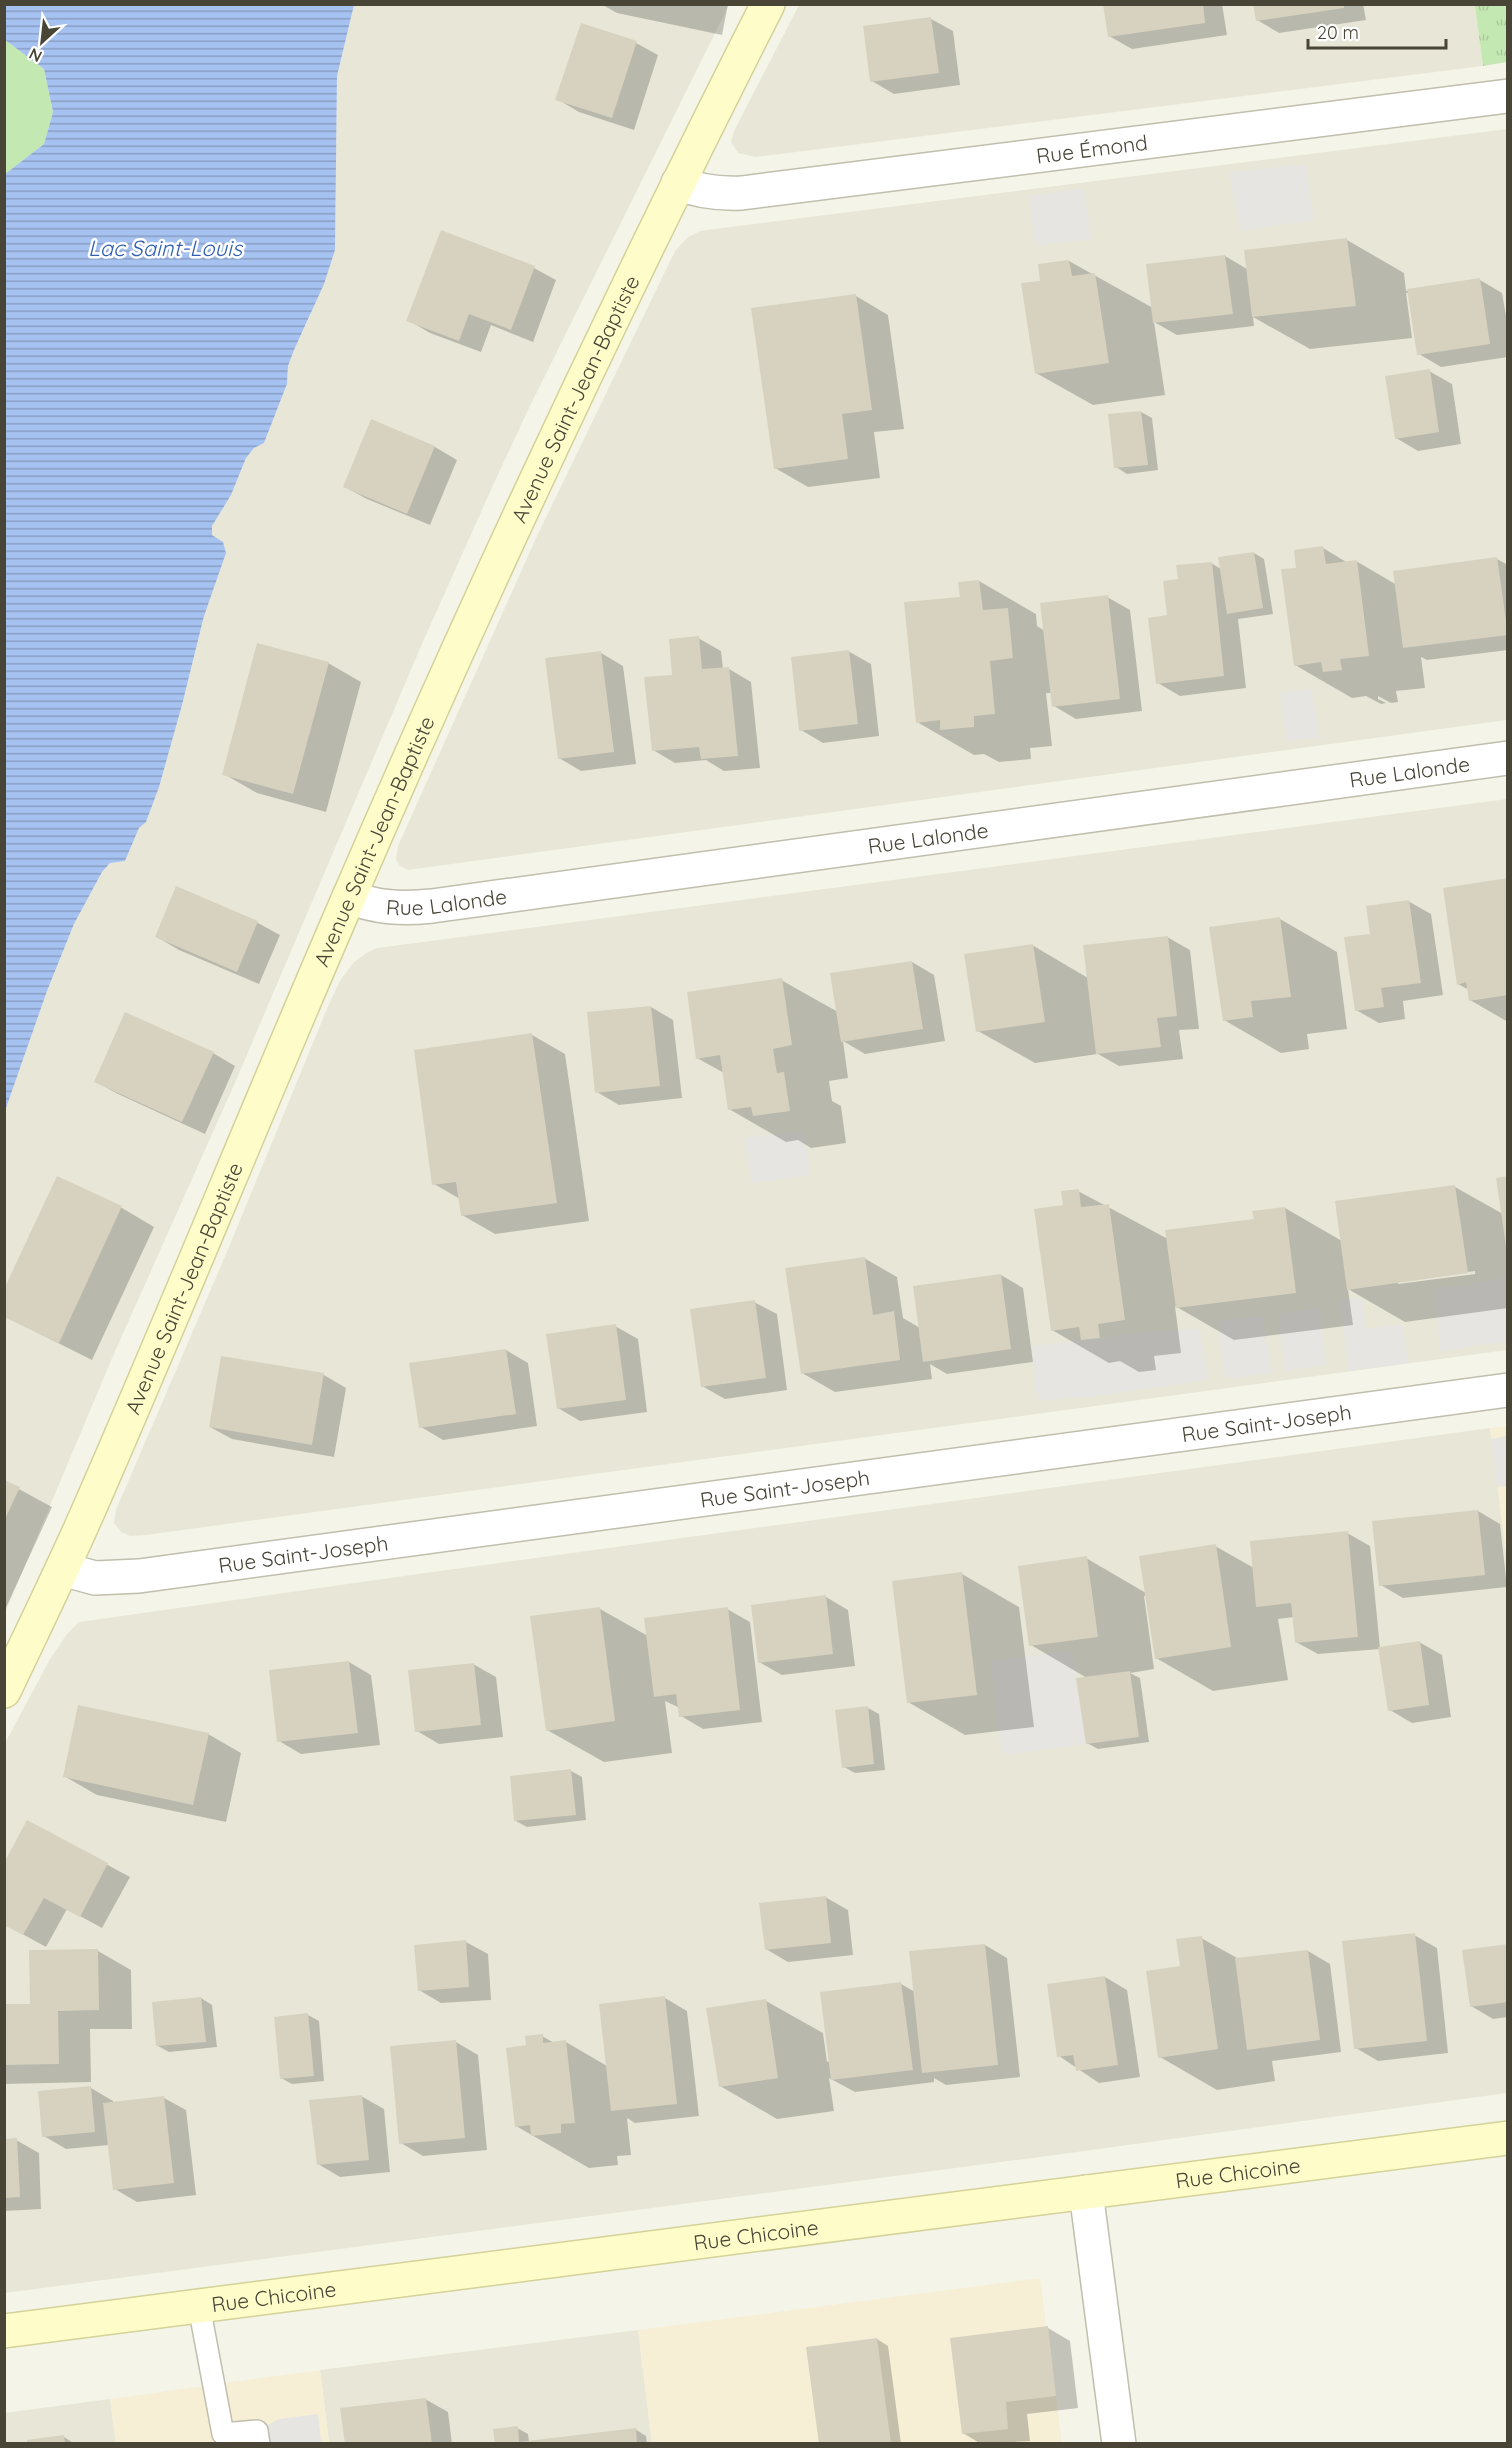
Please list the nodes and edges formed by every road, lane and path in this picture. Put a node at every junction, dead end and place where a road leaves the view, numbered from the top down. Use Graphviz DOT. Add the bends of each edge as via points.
graph roads {
  1 [pos="768,4"];
  2 [pos="1508,96"];
  3 [pos="678,183"];
  4 [pos="1508,758"];
  5 [pos="349,897"];
  6 [pos="1508,1390"];
  7 [pos="62,1569"];
  8 [pos="4,1690"];
  9 [pos="1508,2138"];
  10 [pos="1086,2192"];
  11 [pos="199,2306"];
  12 [pos="4,2331"];
  13 [pos="259,2444"];
  14 [pos="1119,2444"];
  1 -- 3 [label="street, Avenue Saint-Jean-Baptiste"];
  2 -- 3 [label="street, Rue Émond" via="742,193 698,191"];
  3 -- 5 [label="street, Avenue Saint-Jean-Baptiste" via="460,643"];
  4 -- 5 [label="street, Rue Lalonde" via="432,906 393,908"];
  5 -- 7 [label="street, Avenue Saint-Jean-Baptiste"];
  6 -- 7 [label="street, Rue Saint-Joseph" via="139,1576 95,1578"];
  7 -- 8 [label="street, Avenue Saint-Jean-Baptiste"];
  9 -- 10 [label="street, Rue Chicoine"];
  10 -- 11 [label="street, Rue Chicoine"];
  10 -- 14 [label="street"];
  11 -- 12 [label="street, Rue Chicoine"];
  11 -- 13 [label="lane" via="223,2434 257,2431"];
}
